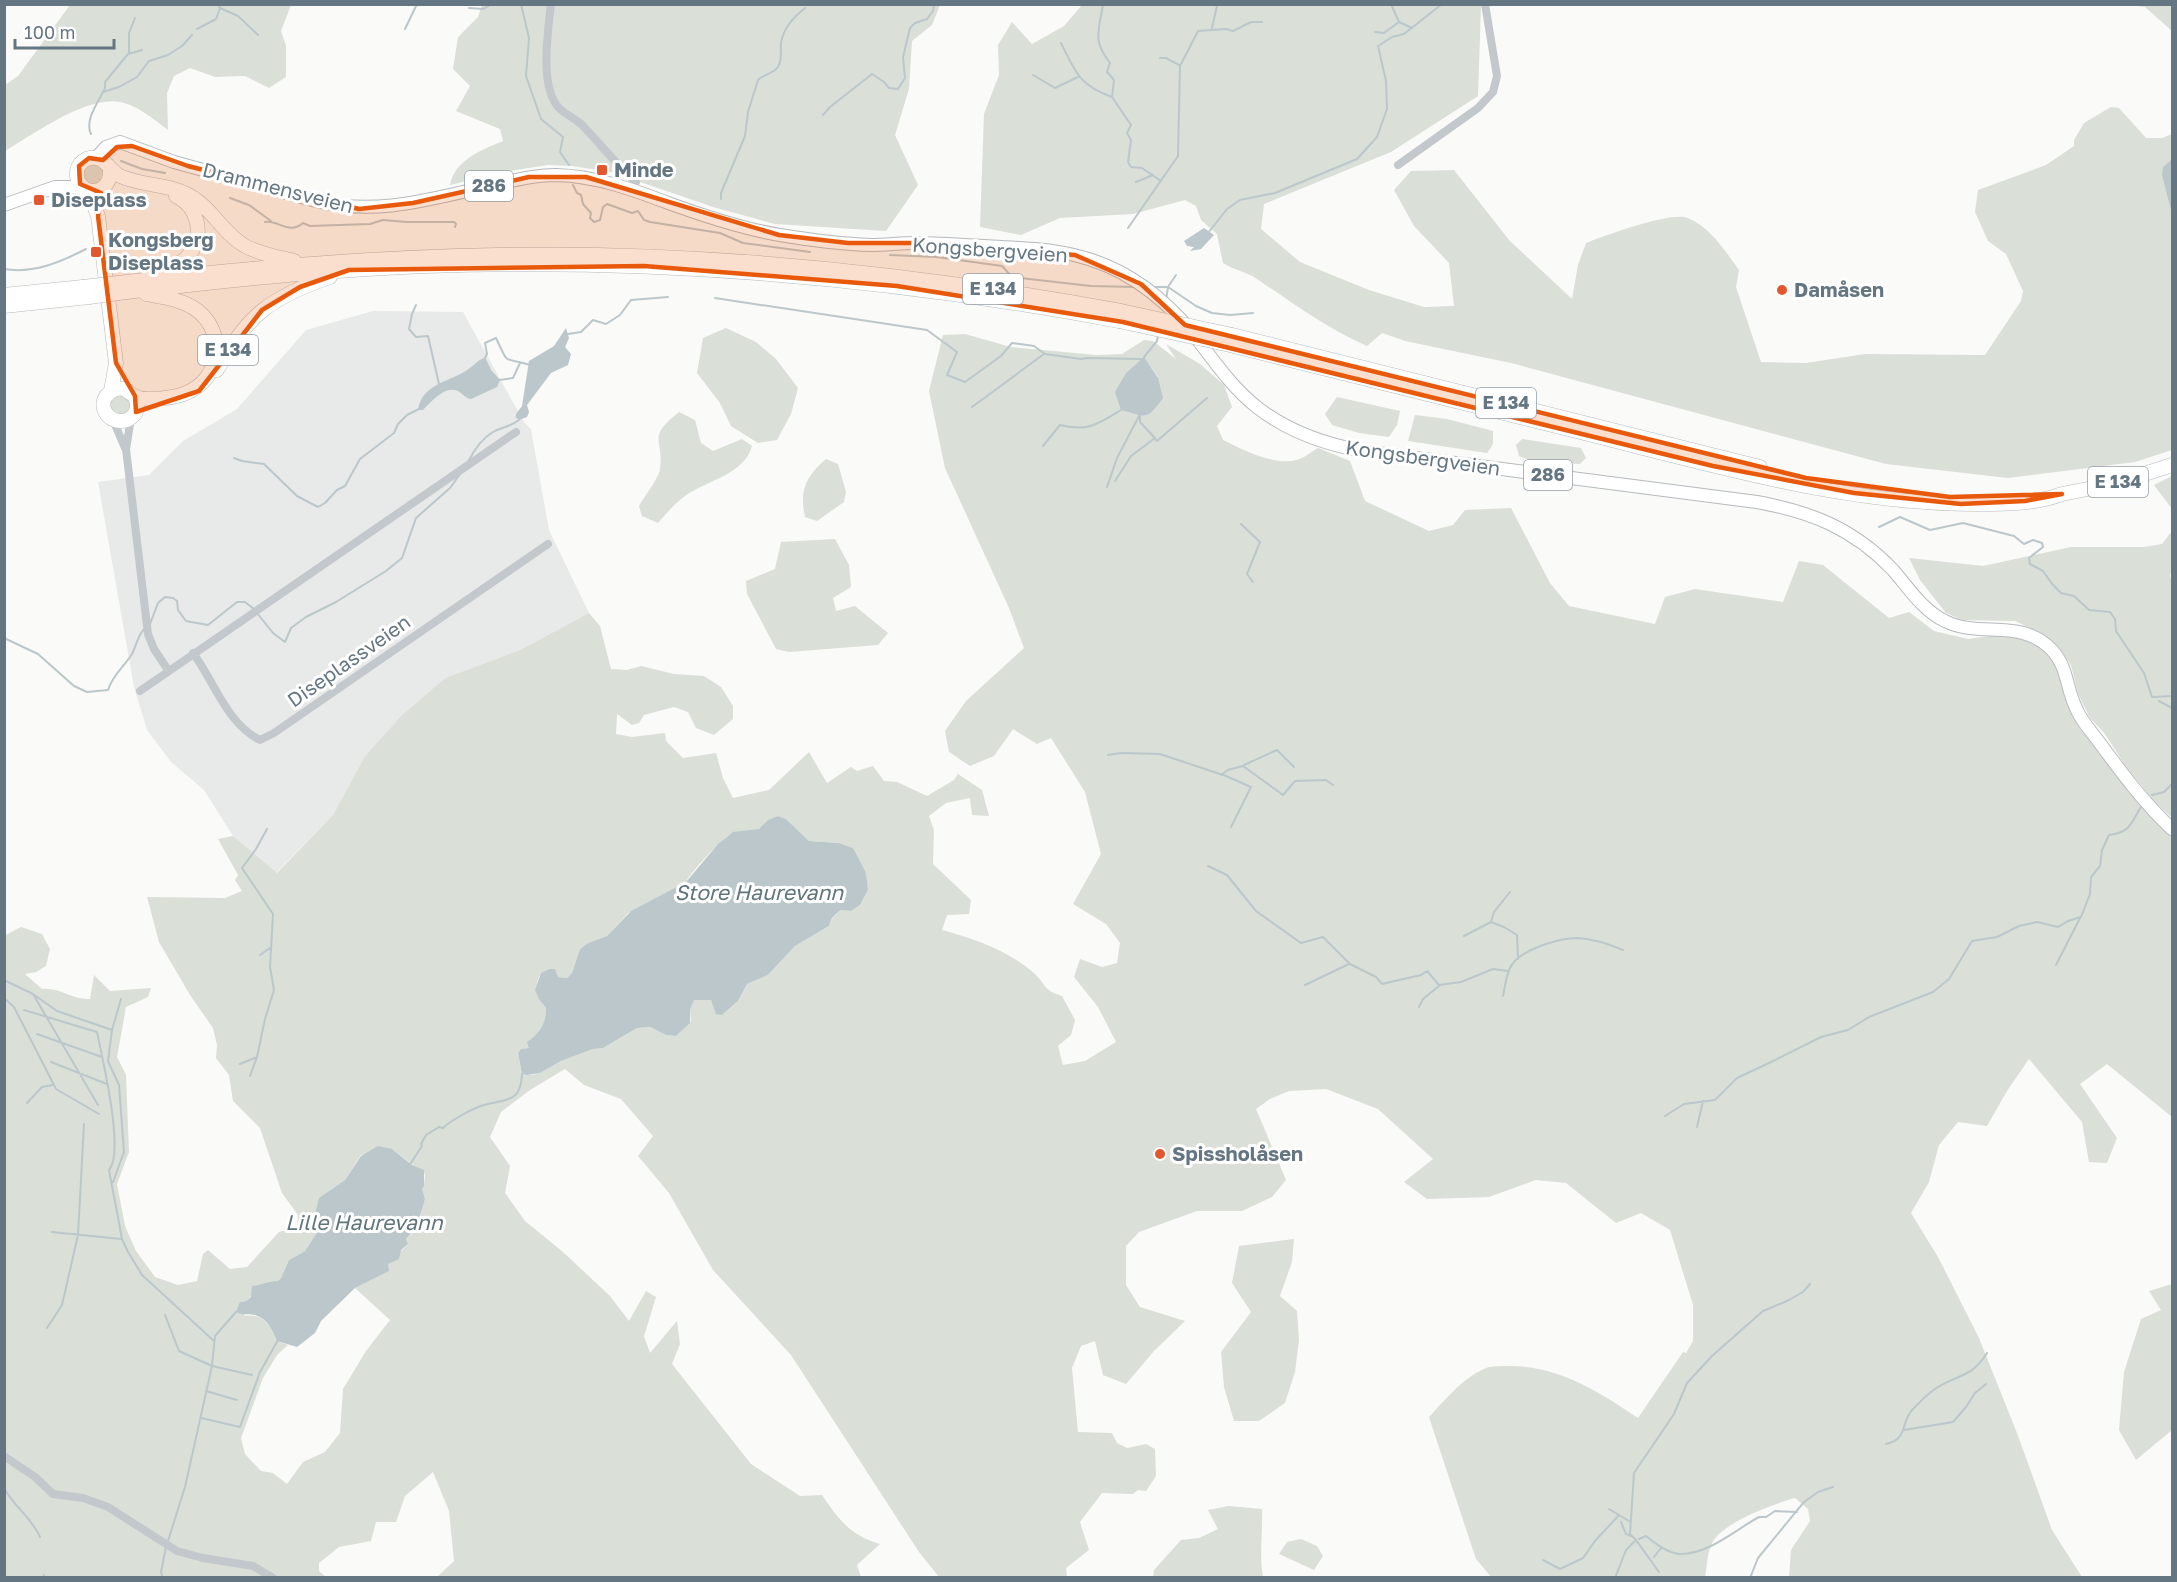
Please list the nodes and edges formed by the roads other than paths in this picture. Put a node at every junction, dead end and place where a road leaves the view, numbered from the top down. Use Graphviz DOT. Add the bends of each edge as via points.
graph roads {
  1 [pos="551,4"];
  2 [pos="1485,4"];
  3 [pos="103,164"];
  4 [pos="1398,165"];
  5 [pos="77,172"];
  6 [pos="634,186"];
  7 [pos="55,187"];
  8 [pos="95,188"];
  9 [pos="4,205"];
  10 [pos="848,243"];
  11 [pos="308,263"];
  12 [pos="349,270"];
  13 [pos="143,280"];
  14 [pos="124,289"];
  15 [pos="84,292"];
  16 [pos="4,295"];
  17 [pos="4,306"];
  18 [pos="1120,316"];
  19 [pos="116,363"];
  20 [pos="111,391"];
  21 [pos="131,393"];
  22 [pos="134,415"];
  23 [pos="112,420"];
  24 [pos="516,432"];
  25 [pos="126,449"];
  26 [pos="2172,465"];
  27 [pos="548,544"];
  28 [pos="193,653"];
  29 [pos="168,670"];
  30 [pos="140,691"];
  31 [pos="2172,829"];
  32 [pos="4,1456"];
  33 [pos="273,1578"];
  1 -- 6 [label="street" via="547,73 553,99 559,108 578,120"];
  2 -- 4 [label="street" via="1497,76 1493,92 1478,108"];
  3 -- 5 [label="highway" via="83,161"];
  3 -- 6 [label="main road, Drammensveien / 286" via="113,149 132,146 161,158 316,201 359,208 412,203 544,175 586,177"];
  3 -- 8 [label="highway" via="110,178"];
  3 -- 11 [label="highway, E 134" via="124,178 182,192 203,205 243,245"];
  5 -- 7 [label="main road"];
  5 -- 8 [label="highway" via="78,182"];
  6 -- 10 [label="main road, Drammensveien / 286" via="755,230"];
  7 -- 8 [label="main road"];
  7 -- 9 [label="main road"];
  8 -- 13 [label="highway, E 134" via="129,184 168,192 183,200 195,214 197,239 188,256"];
  8 -- 19 [label="highway"];
  10 -- 31 [label="main road, Kongsbergveien / 286" via="1034,249 1075,255 1106,265 1141,284 1169,307 1257,407 1304,436 1334,446 1757,502 1832,523 1889,566 1941,620 1967,629 2019,631 2051,649 2062,662 2080,716 2132,786"];
  11 -- 13 [label="highway, E 134"];
  11 -- 18 [label="highway, E 134" via="500,254 734,261 934,280"];
  12 -- 14 [label="highway, E 134"];
  12 -- 18 [label="highway, E 134" via="542,264 714,269 897,286"];
  12 -- 22 [label="highway, E 134" via="300,287 262,310 237,336 212,378 199,391 184,399 151,405"];
  13 -- 14 [label="highway, E 134"];
  14 -- 15 [label="highway, E 134, bridge"];
  14 -- 21 [label="highway, E 134" via="176,301 197,311 209,324 216,347 212,370 193,390 153,399"];
  15 -- 16 [label="highway, E 134"];
  15 -- 17 [label="highway, E 134"];
  18 -- 26 [label="highway, E 134, bridge" via="1816,480 1896,493 1984,498 2062,494 2113,484"];
  19 -- 20 [label="highway"];
  19 -- 21 [label="highway"];
  20 -- 21 [label="highway, E 134" via="119,388"];
  20 -- 23 [label="highway" via="104,405"];
  21 -- 22 [label="highway" via="137,403"];
  22 -- 23 [label="highway, E 134" via="123,422"];
  22 -- 25 [label="street"];
  23 -- 25 [label="street"];
  24 -- 28 [label="street"];
  25 -- 29 [label="street" via="148,634"];
  27 -- 28 [label="street, Diseplassveien" via="260,740 249,735 236,719"];
  28 -- 29 [label="street"];
  29 -- 30 [label="street"];
  32 -- 33 [label="street" via="53,1494 83,1498 108,1507 177,1551 253,1566"];
}
